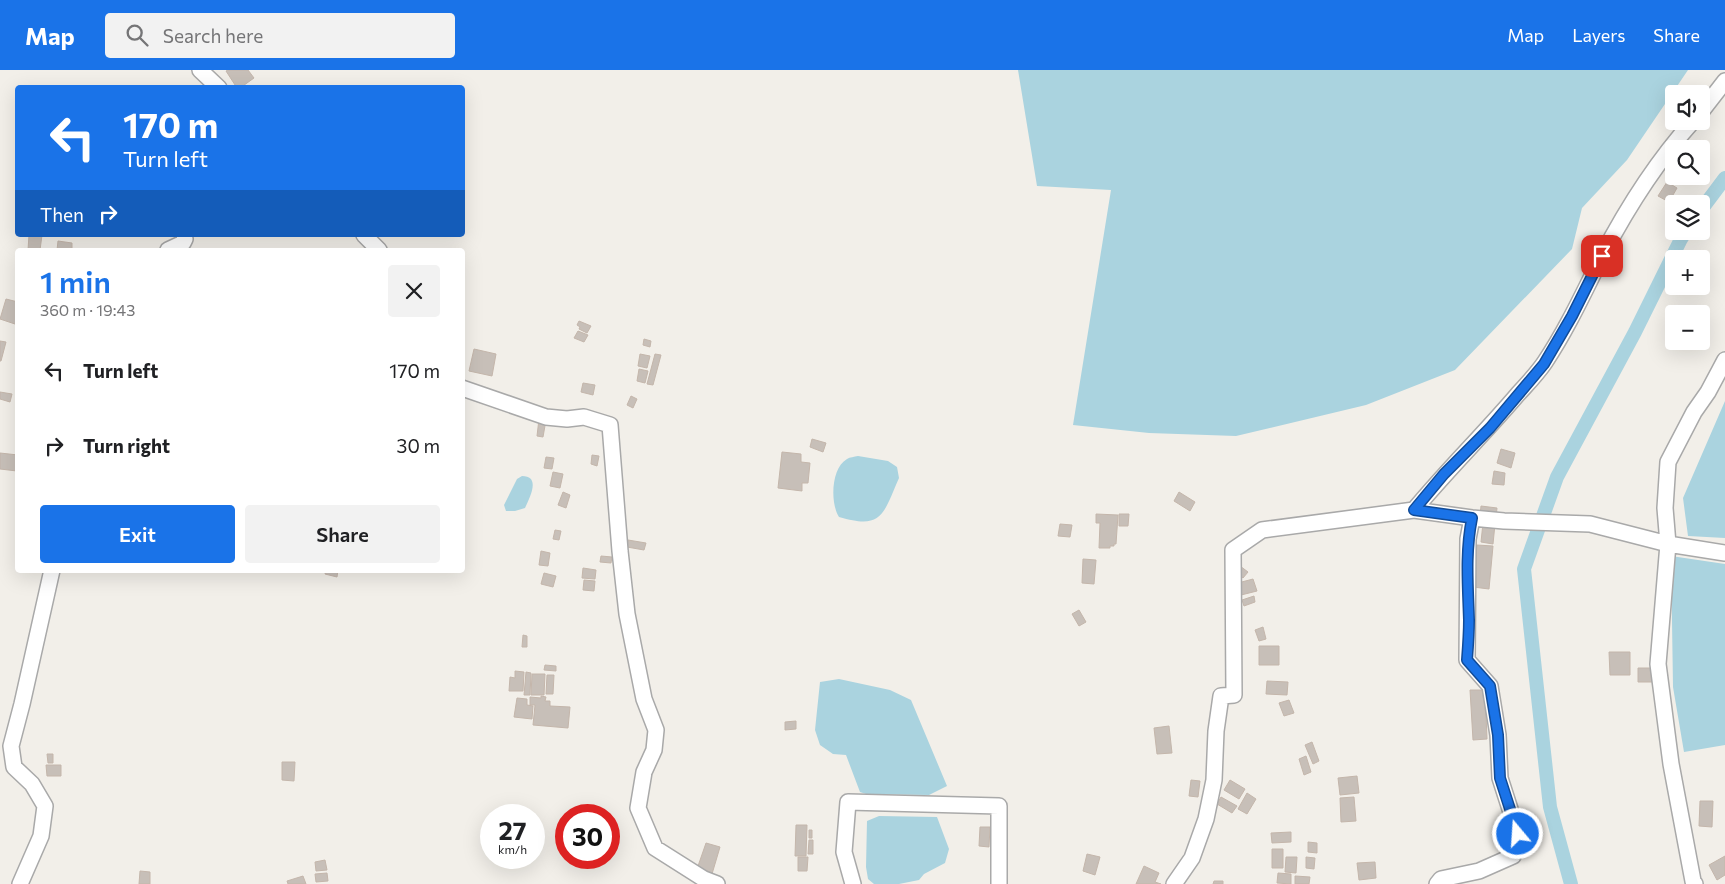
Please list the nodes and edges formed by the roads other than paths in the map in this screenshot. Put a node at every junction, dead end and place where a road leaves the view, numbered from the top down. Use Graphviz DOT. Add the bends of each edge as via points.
graph roads {
  1 [pos="200,70"];
  2 [pos="1725,81"];
  3 [pos="216,85"];
  4 [pos="1710,100"];
  5 [pos="1685,130"];
  6 [pos="184,237"];
  7 [pos="366,237"];
  8 [pos="172,248"];
  9 [pos="377,248"];
  10 [pos="1725,360"];
  11 [pos="465,389"];
  12 [pos="1414,510"];
  13 [pos="1472,518"];
  14 [pos="1668,544"];
  15 [pos="1725,553"];
  16 [pos="51,573"];
  17 [pos="709,882"];
  18 [pos="20,884"];
  19 [pos="853,884"];
  20 [pos="998,884"];
  21 [pos="1174,884"];
  22 [pos="1437,884"];
  23 [pos="1695,884"];
  1 -- 3 [label="street"];
  2 -- 4 [label="street"];
  5 -- 12 [label="street" via="1628,209 1544,364"];
  6 -- 8 [label="street" via="183,243"];
  7 -- 9 [label="street"];
  10 -- 14 [label="street" via="1668,462 1665,508"];
  11 -- 17 [label="street" via="546,417 584,417 610,425 627,614 644,699 656,730 654,750 644,772 638,808 655,848"];
  12 -- 13 [label="street"];
  12 -- 21 [label="street" via="1262,530 1233,550 1234,695 1220,696 1214,780 1206,819 1192,858"];
  13 -- 14 [label="street" via="1590,524"];
  13 -- 22 [label="street" via="1468,539 1467,660 1490,686 1498,735 1500,778 1518,834 1513,856 1479,871 1441,879"];
  14 -- 15 [label="street"];
  14 -- 23 [label="street" via="1658,664 1671,764"];
  16 -- 18 [label="street" via="11,746 14,767 32,784 45,806 41,836"];
  19 -- 20 [label="street" via="844,852 848,802 999,806"];
}
